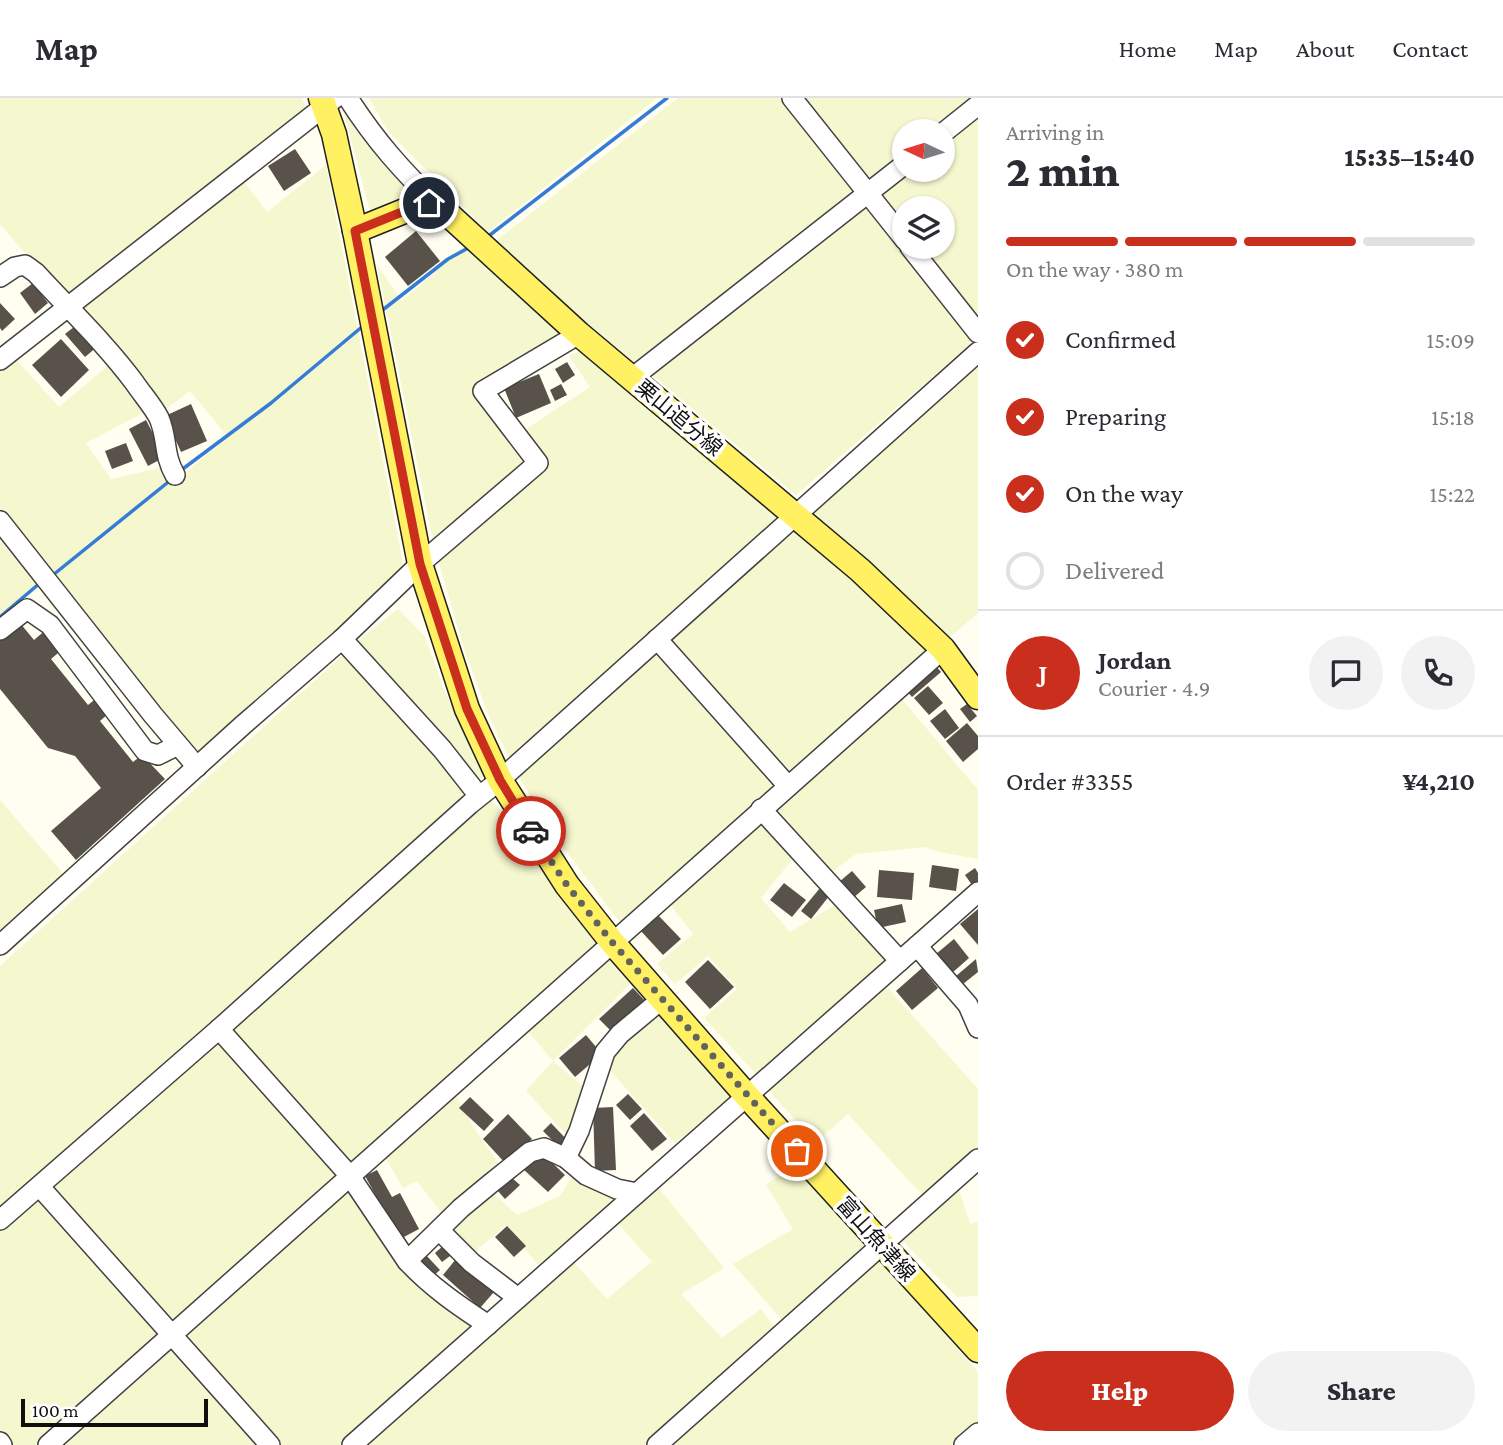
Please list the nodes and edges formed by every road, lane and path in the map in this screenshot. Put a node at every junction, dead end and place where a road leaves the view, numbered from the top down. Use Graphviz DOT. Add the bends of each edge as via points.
graph roads {
  1 [pos="792,98"];
  2 [pos="332,100"];
  3 [pos="978,106"];
  4 [pos="956,123"];
  5 [pos="892,174"];
  6 [pos="868,193"];
  7 [pos="438,205"];
  8 [pos="892,223"];
  9 [pos="355,231"];
  10 [pos="919,259"];
  11 [pos="0,277"];
  12 [pos="68,307"];
  13 [pos="978,333"];
  14 [pos="579,334"];
  15 [pos="978,352"];
  16 [pos="0,360"];
  17 [pos="632,378"];
  18 [pos="175,475"];
  19 [pos="795,515"];
  20 [pos="0,522"];
  21 [pos="420,564"];
  22 [pos="53,588"];
  23 [pos="27,609"];
  24 [pos="0,630"];
  25 [pos="342,639"];
  26 [pos="657,639"];
  27 [pos="943,649"];
  28 [pos="978,697"];
  29 [pos="178,745"];
  30 [pos="197,767"];
  31 [pos="500,780"];
  32 [pos="788,786"];
  33 [pos="479,796"];
  34 [pos="761,809"];
  35 [pos="978,892"];
  36 [pos="612,942"];
  37 [pos="0,945"];
  38 [pos="917,946"];
  39 [pos="900,961"];
  40 [pos="662,999"];
  41 [pos="978,1026"];
  42 [pos="219,1029"];
  43 [pos="747,1096"];
  44 [pos="566,1158"];
  45 [pos="978,1159"];
  46 [pos="350,1176"];
  47 [pos="40,1187"];
  48 [pos="637,1193"];
  49 [pos="0,1220"];
  50 [pos="439,1230"];
  51 [pos="881,1244"];
  52 [pos="407,1261"];
  53 [pos="518,1298"];
  54 [pos="488,1325"];
  55 [pos="173,1335"];
  56 [pos="978,1350"];
  57 [pos="978,1433"];
  58 [pos="48,1445"];
  59 [pos="270,1445"];
  60 [pos="352,1445"];
  61 [pos="657,1445"];
  62 [pos="964,1445"];
  1 -- 6 [label="street"];
  2 -- 7 [label="street"];
  2 -- 9 [label="main road" via="334,134"];
  2 -- 12 [label="street"];
  3 -- 4 [label="street"];
  5 -- 6 [label="street"];
  6 -- 8 [label="street"];
  6 -- 17 [label="street"];
  7 -- 9 [label="main road" via="424,203"];
  7 -- 14 [label="main road, 栗山追分線"];
  9 -- 21 [label="main road, 富山魚津線"];
  10 -- 13 [label="street"];
  11 -- 12 [label="street" via="25,265"];
  12 -- 16 [label="street"];
  12 -- 18 [label="street" via="126,372 158,418 167,462"];
  14 -- 17 [label="main road, 栗山追分線"];
  14 -- 21 [label="street" via="482,391 538,463"];
  15 -- 19 [label="street"];
  17 -- 19 [label="main road, 栗山追分線"];
  19 -- 26 [label="street"];
  19 -- 27 [label="main road, 栗山追分線"];
  20 -- 22 [label="street"];
  21 -- 25 [label="street"];
  21 -- 31 [label="main road, 富山魚津線" via="467,709"];
  22 -- 23 [label="street"];
  22 -- 29 [label="street"];
  23 -- 24 [label="street"];
  23 -- 29 [label="street" via="50,625 145,751 158,755"];
  25 -- 30 [label="street"];
  25 -- 33 [label="street"];
  26 -- 31 [label="street"];
  26 -- 32 [label="street"];
  27 -- 28 [label="main road, 栗山追分線"];
  27 -- 32 [label="street"];
  29 -- 30 [label="street"];
  30 -- 37 [label="street"];
  31 -- 33 [label="street"];
  31 -- 36 [label="main road, 富山魚津線" via="567,885"];
  32 -- 34 [label="street"];
  33 -- 42 [label="street"];
  34 -- 36 [label="street"];
  34 -- 39 [label="street"];
  35 -- 38 [label="street"];
  36 -- 40 [label="main road, 富山魚津線"];
  36 -- 46 [label="street"];
  38 -- 39 [label="street"];
  38 -- 41 [label="street" via="968,1005"];
  39 -- 43 [label="street"];
  40 -- 43 [label="main road, 富山魚津線"];
  40 -- 44 [label="street" via="605,1052"];
  42 -- 46 [label="street"];
  42 -- 47 [label="street"];
  43 -- 48 [label="street"];
  43 -- 51 [label="main road, 富山魚津線"];
  44 -- 48 [label="street" via="586,1175"];
  44 -- 50 [label="street" via="544,1148 530,1152"];
  45 -- 51 [label="street"];
  46 -- 52 [label="street"];
  46 -- 55 [label="street"];
  47 -- 49 [label="street"];
  47 -- 55 [label="street"];
  48 -- 53 [label="street"];
  50 -- 52 [label="street"];
  50 -- 53 [label="street"];
  51 -- 56 [label="main road, 富山魚津線"];
  51 -- 61 [label="street"];
  52 -- 54 [label="street" via="447,1298"];
  53 -- 54 [label="street"];
  54 -- 60 [label="street"];
  55 -- 58 [label="street"];
  55 -- 59 [label="street"];
  57 -- 62 [label="street"];
}
